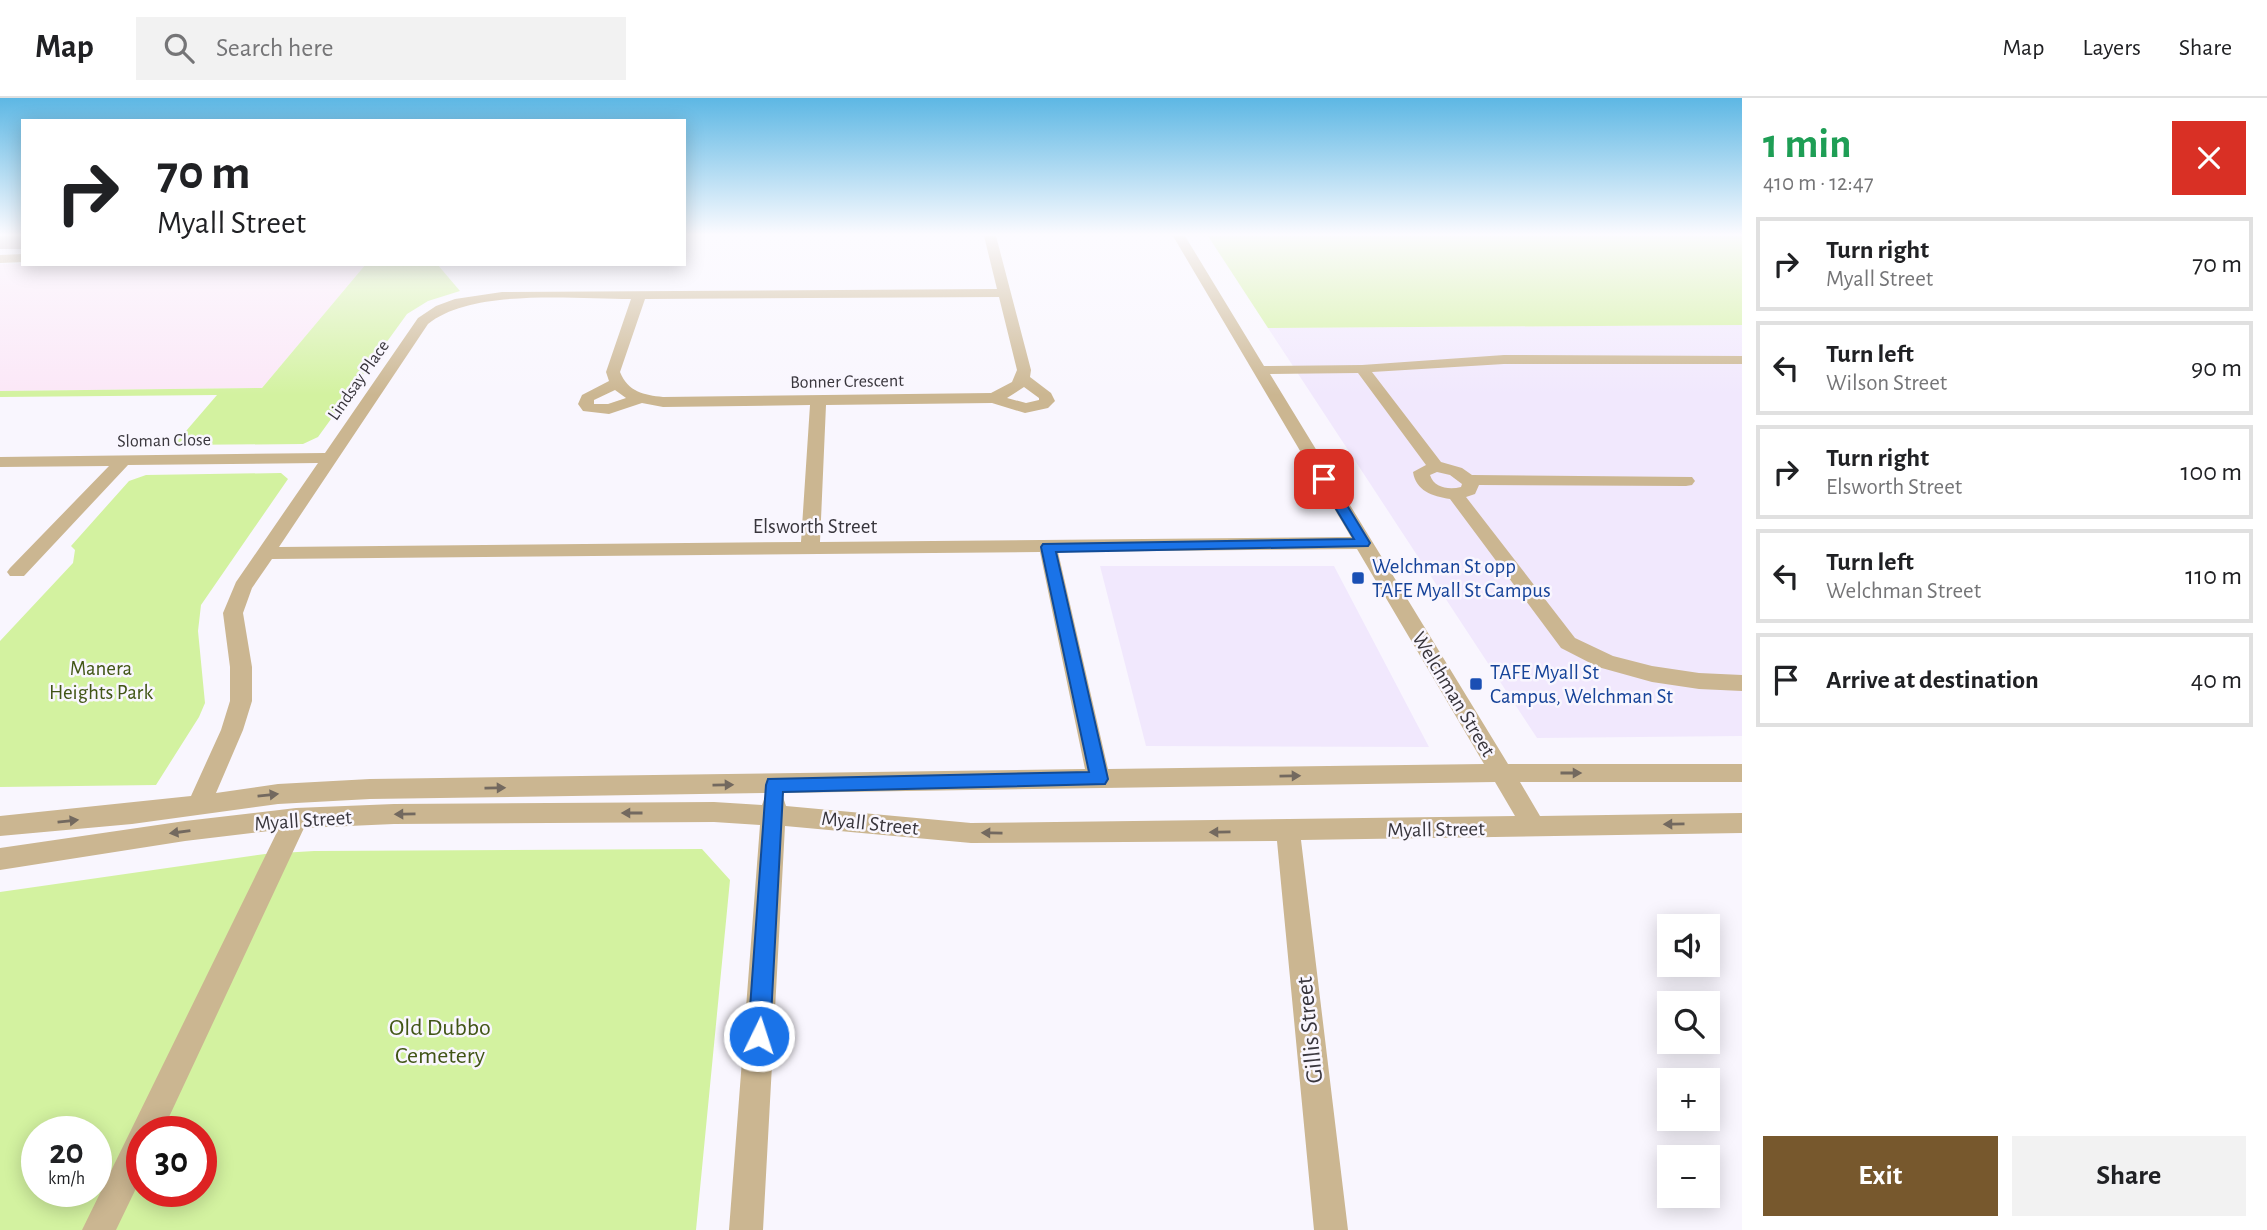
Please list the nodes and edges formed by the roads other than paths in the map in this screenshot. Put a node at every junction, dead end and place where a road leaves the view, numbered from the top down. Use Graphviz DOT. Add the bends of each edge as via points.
graph roads {
  1 [pos="1003,289"];
  2 [pos="1211,289"];
  3 [pos="1004,293"];
  4 [pos="639,296"];
  5 [pos="1742,359"];
  6 [pos="1362,369"];
  7 [pos="1260,370"];
  8 [pos="1023,379"];
  9 [pos="616,383"];
  10 [pos="993,398"];
  11 [pos="639,399"];
  12 [pos="818,401"];
  13 [pos="328,458"];
  14 [pos="124,460"];
  15 [pos="0,462"];
  16 [pos="1436,467"];
  17 [pos="1686,481"];
  18 [pos="1462,487"];
  19 [pos="1363,543"];
  20 [pos="1048,547"];
  21 [pos="810,549"];
  22 [pos="267,553"];
  23 [pos="17,572"];
  24 [pos="1742,683"];
  25 [pos="1502,774"];
  26 [pos="1742,774"];
  27 [pos="1099,779"];
  28 [pos="775,785"];
  29 [pos="200,803"];
  30 [pos="774,815"];
  31 [pos="296,818"];
  32 [pos="1742,823"];
  33 [pos="0,826"];
  34 [pos="1534,827"];
  35 [pos="1288,831"];
  36 [pos="0,859"];
  37 [pos="154,1116"];
  38 [pos="126,1174"];
  39 [pos="99,1230"];
  40 [pos="746,1230"];
  41 [pos="1331,1230"];
  1 -- 3 [label="street"];
  2 -- 7 [label="street, Welchman Street"];
  3 -- 4 [label="street, Lindsay Place"];
  3 -- 8 [label="street"];
  4 -- 9 [label="street" via="616,358"];
  4 -- 13 [label="street, Lindsay Place" via="477,297 434,311"];
  5 -- 6 [label="street" via="1411,363"];
  6 -- 7 [label="street"];
  6 -- 16 [label="street"];
  7 -- 19 [label="street, Welchman Street"];
  8 -- 10 [label="street"];
  8 -- 10 [label="street" via="1045,396 1043,405 1025,408"];
  9 -- 11 [label="street"];
  9 -- 11 [label="street" via="587,398 588,408 609,410"];
  10 -- 12 [label="street, Bonner Crescent"];
  11 -- 12 [label="street, Bonner Crescent"];
  12 -- 21 [label="street"];
  13 -- 14 [label="street, Sloman Close"];
  13 -- 22 [label="street, Lindsay Place"];
  14 -- 15 [label="street, Sloman Close"];
  14 -- 23 [label="street"];
  16 -- 18 [label="street" via="1455,471"];
  16 -- 18 [label="street" via="1421,472 1422,480 1432,489"];
  17 -- 18 [label="street"];
  18 -- 24 [label="street" via="1568,643 1585,655 1684,680"];
  19 -- 20 [label="street, Elsworth Street"];
  19 -- 25 [label="street, Welchman Street"];
  20 -- 21 [label="street, Elsworth Street"];
  20 -- 27 [label="street"];
  21 -- 22 [label="street, Elsworth Street"];
  22 -- 29 [label="street, Lindsay Place" via="243,587 233,613 241,701"];
  25 -- 26 [label="street, Myall Street, one-way"];
  27 -- 25 [label="street, Myall Street, one-way"];
  25 -- 34 [label="street, Welchman Street"];
  27 -- 28 [label="street, Myall Street"];
  29 -- 28 [label="street, Myall Street, one-way" via="370,789"];
  28 -- 30 [label="street"];
  33 -- 29 [label="street, Myall Street, one-way"];
  30 -- 31 [label="street, Myall Street, one-way"];
  35 -- 30 [label="street, Myall Street, one-way" via="971,833"];
  30 -- 40 [label="street"];
  31 -- 36 [label="street, Myall Street, one-way"];
  31 -- 37 [label="street"];
  32 -- 34 [label="street, Myall Street, one-way"];
  34 -- 35 [label="street, Myall Street"];
  35 -- 41 [label="street, Gillis Street"];
  38 -- 39 [label="street"];
}
